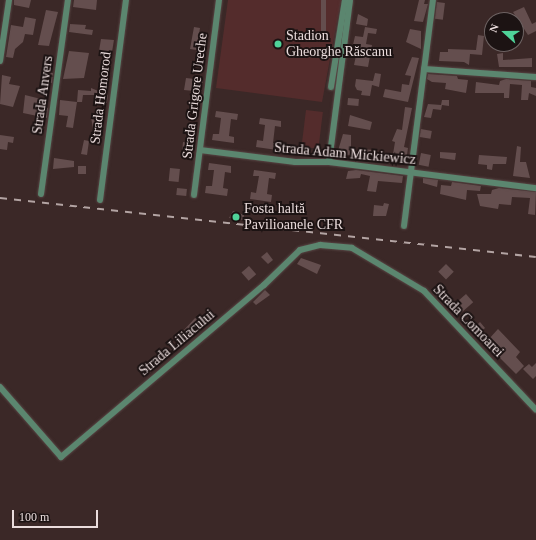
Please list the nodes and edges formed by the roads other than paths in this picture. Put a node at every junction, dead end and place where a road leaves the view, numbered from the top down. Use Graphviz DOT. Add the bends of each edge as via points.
graph roads {
  1 [pos="9,0"];
  2 [pos="68,0"];
  3 [pos="126,0"];
  4 [pos="219,0"];
  5 [pos="345,0"];
  6 [pos="350,0"];
  7 [pos="433,0"];
  8 [pos="0,61"];
  9 [pos="424,69"];
  10 [pos="536,77"];
  11 [pos="332,87"];
  12 [pos="200,150"];
  13 [pos="329,162"];
  14 [pos="411,172"];
  15 [pos="536,188"];
  16 [pos="41,194"];
  17 [pos="194,195"];
  18 [pos="100,200"];
  19 [pos="404,226"];
  20 [pos="306,247"];
  21 [pos="0,387"];
  22 [pos="536,410"];
  1 -- 8 [label="street"];
  2 -- 16 [label="street, Strada Anvers"];
  3 -- 18 [label="street, Strada Homorod"];
  4 -- 12 [label="street, Strada Grigore Ureche"];
  5 -- 11 [label="street"];
  6 -- 13 [label="street"];
  7 -- 9 [label="street"];
  9 -- 10 [label="street"];
  9 -- 14 [label="street"];
  12 -- 13 [label="street, Strada Adam Mickiewicz" via="295,162"];
  12 -- 17 [label="street, Strada Grigore Ureche"];
  13 -- 14 [label="street, Strada Adam Mickiewicz"];
  14 -- 15 [label="street, Strada Adam Mickiewicz"];
  14 -- 19 [label="street"];
  20 -- 21 [label="street, Strada Liliacului" via="61,457"];
  20 -- 22 [label="street, Strada Comoarei" via="352,248 424,291"];
}
